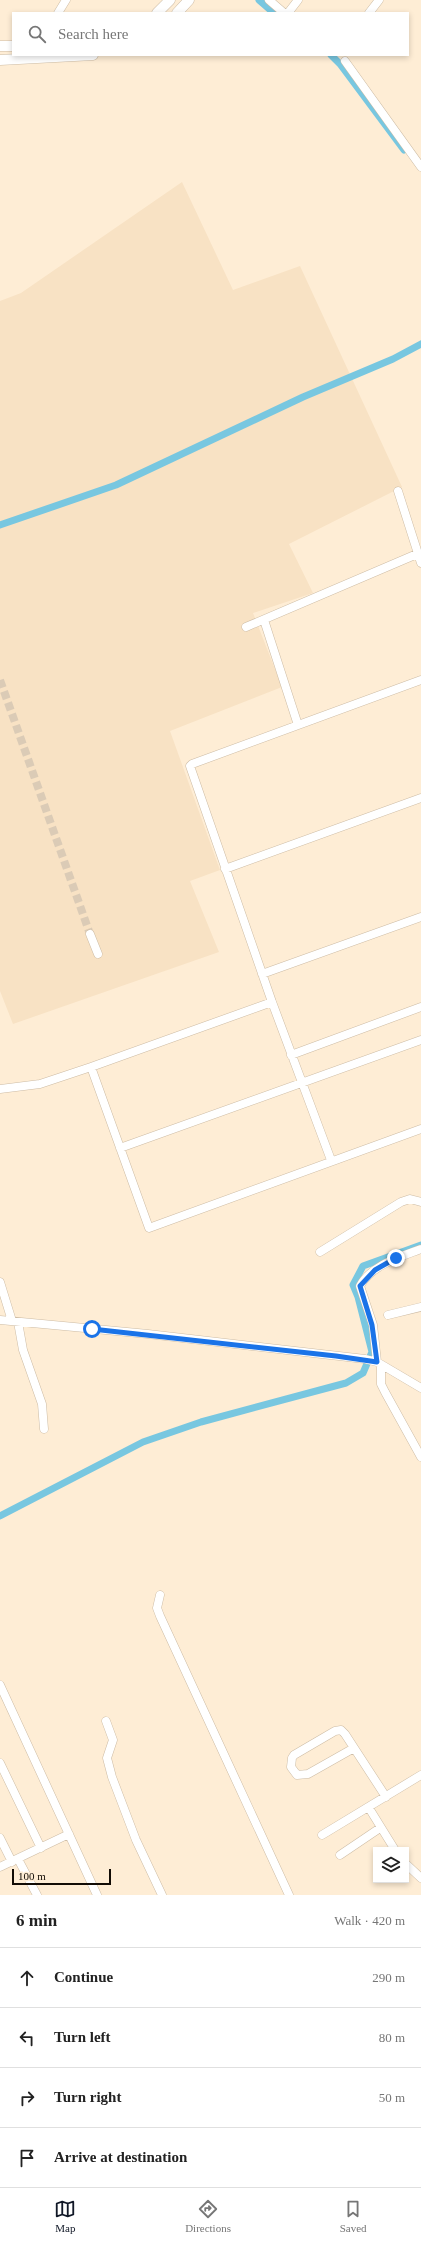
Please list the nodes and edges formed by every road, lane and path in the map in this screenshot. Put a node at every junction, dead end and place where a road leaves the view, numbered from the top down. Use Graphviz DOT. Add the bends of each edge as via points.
graph roads {
  1 [pos="66,0"];
  2 [pos="170,0"];
  3 [pos="189,0"];
  4 [pos="269,0"];
  5 [pos="298,0"];
  6 [pos="379,0"];
  7 [pos="59,12"];
  8 [pos="158,12"];
  9 [pos="178,12"];
  10 [pos="283,12"];
  11 [pos="289,12"];
  12 [pos="370,12"];
  13 [pos="0,46"];
  14 [pos="12,46"];
  15 [pos="74,56"];
  16 [pos="0,60"];
  17 [pos="345,61"];
  18 [pos="421,167"];
  19 [pos="398,491"];
  20 [pos="417,554"];
  21 [pos="421,563"];
  22 [pos="264,620"];
  23 [pos="246,627"];
  24 [pos="421,680"];
  25 [pos="298,725"];
  26 [pos="421,798"];
  27 [pos="225,869"];
  28 [pos="421,917"];
  29 [pos="90,934"];
  30 [pos="98,954"];
  31 [pos="262,974"];
  32 [pos="272,1002"];
  33 [pos="421,1007"];
  34 [pos="421,1040"];
  35 [pos="291,1055"];
  36 [pos="91,1067"];
  37 [pos="302,1084"];
  38 [pos="0,1089"];
  39 [pos="421,1129"];
  40 [pos="120,1148"];
  41 [pos="331,1160"];
  42 [pos="421,1202"];
  43 [pos="421,1249"];
  44 [pos="320,1252"];
  45 [pos="0,1282"];
  46 [pos="421,1307"];
  47 [pos="388,1315"];
  48 [pos="0,1320"];
  49 [pos="15,1321"];
  50 [pos="377,1363"];
  51 [pos="421,1388"];
  52 [pos="44,1429"];
  53 [pos="421,1457"];
  54 [pos="160,1595"];
  55 [pos="0,1685"];
  56 [pos="106,1721"];
  57 [pos="354,1748"];
  58 [pos="0,1763"];
  59 [pos="421,1775"];
  60 [pos="386,1797"];
  61 [pos="368,1808"];
  62 [pos="380,1828"];
  63 [pos="69,1834"];
  64 [pos="322,1835"];
  65 [pos="0,1838"];
  66 [pos="393,1847"];
  67 [pos="41,1848"];
  68 [pos="340,1855"];
  69 [pos="15,1860"];
  70 [pos="0,1867"];
  71 [pos="409,1867"];
  72 [pos="421,1878"];
  73 [pos="37,1895"];
  74 [pos="97,1895"];
  75 [pos="162,1895"];
  76 [pos="289,1895"];
  1 -- 7 [label="street"];
  2 -- 8 [label="main road"];
  3 -- 9 [label="main road"];
  4 -- 10 [label="street"];
  5 -- 11 [label="street"];
  6 -- 12 [label="street"];
  13 -- 14 [label="main road"];
  15 -- 16 [label="main road"];
  17 -- 18 [label="street"];
  19 -- 20 [label="street"];
  20 -- 21 [label="street"];
  20 -- 22 [label="street"];
  22 -- 23 [label="street"];
  22 -- 25 [label="street"];
  24 -- 25 [label="street"];
  25 -- 27 [label="street" via="190,766"];
  26 -- 27 [label="street"];
  27 -- 31 [label="street"];
  28 -- 31 [label="street"];
  29 -- 30 [label="street"];
  31 -- 32 [label="street"];
  32 -- 35 [label="street"];
  32 -- 36 [label="street"];
  33 -- 35 [label="street"];
  34 -- 37 [label="street"];
  35 -- 37 [label="street"];
  36 -- 38 [label="street" via="40,1084"];
  36 -- 40 [label="street"];
  37 -- 40 [label="street"];
  37 -- 41 [label="street"];
  39 -- 41 [label="street"];
  40 -- 41 [label="street" via="149,1228"];
  42 -- 44 [label="street" via="410,1199 401,1202"];
  43 -- 50 [label="street" via="396,1258 375,1270 360,1286 373,1329"];
  45 -- 49 [label="street"];
  46 -- 47 [label="street"];
  48 -- 49 [label="street"];
  49 -- 50 [label="street" via="365,1359"];
  49 -- 52 [label="street" via="42,1404"];
  50 -- 51 [label="street"];
  50 -- 53 [label="street" via="381,1384"];
  54 -- 76 [label="street" via="157,1608 160,1616"];
  55 -- 63 [label="street"];
  56 -- 75 [label="street" via="113,1740 107,1758 112,1777 136,1840"];
  57 -- 57 [label="street" via="308,1774 297,1774 291,1767 294,1755 338,1730 343,1732"];
  57 -- 60 [label="street"];
  58 -- 67 [label="street"];
  59 -- 60 [label="street"];
  60 -- 61 [label="street"];
  61 -- 62 [label="street"];
  61 -- 64 [label="street"];
  62 -- 66 [label="street"];
  62 -- 68 [label="street"];
  63 -- 67 [label="street"];
  63 -- 74 [label="street"];
  65 -- 69 [label="street"];
  67 -- 69 [label="street"];
  69 -- 70 [label="street"];
  69 -- 73 [label="street"];
  71 -- 72 [label="street"];
}
